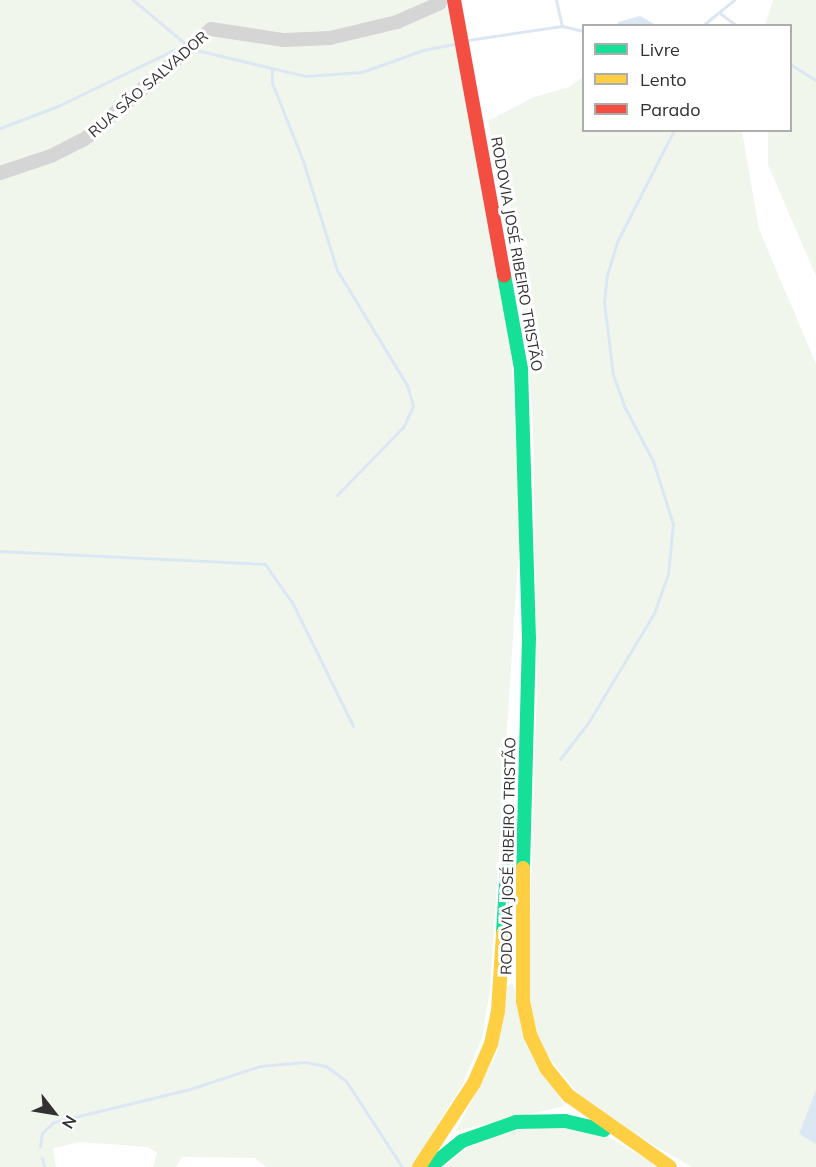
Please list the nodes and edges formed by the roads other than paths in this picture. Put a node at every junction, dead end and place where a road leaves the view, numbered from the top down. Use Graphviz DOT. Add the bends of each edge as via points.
graph roads {
  1 [pos="447,1"];
  2 [pos="0,173"];
  3 [pos="528,660"];
  4 [pos="646,1148"];
  5 [pos="419,1167"];
  6 [pos="430,1167"];
  7 [pos="670,1167"];
  8 [pos="681,1167"];
  1 -- 2 [label="street, RUA SÃO SALVADOR" via="382,26 312,40 213,29 85,139 51,156"];
  1 -- 3 [label="main road, RODOVIA JOSÉ RIBEIRO TRISTÃO" via="521,369"];
  3 -- 4 [label="main road, RODOVIA JOSÉ RIBEIRO TRISTÃO" via="519,957 530,1035 546,1068 569,1096"];
  3 -- 5 [label="main road, RODOVIA JOSÉ RIBEIRO TRISTÃO" via="513,771 502,955 491,1044 474,1083"];
  4 -- 6 [label="main road" via="591,1124 529,1120 471,1137"];
  4 -- 7 [label="main road, RODOVIA JOSÉ RIBEIRO TRISTÃO"];
  4 -- 8 [label="main road"];
}
